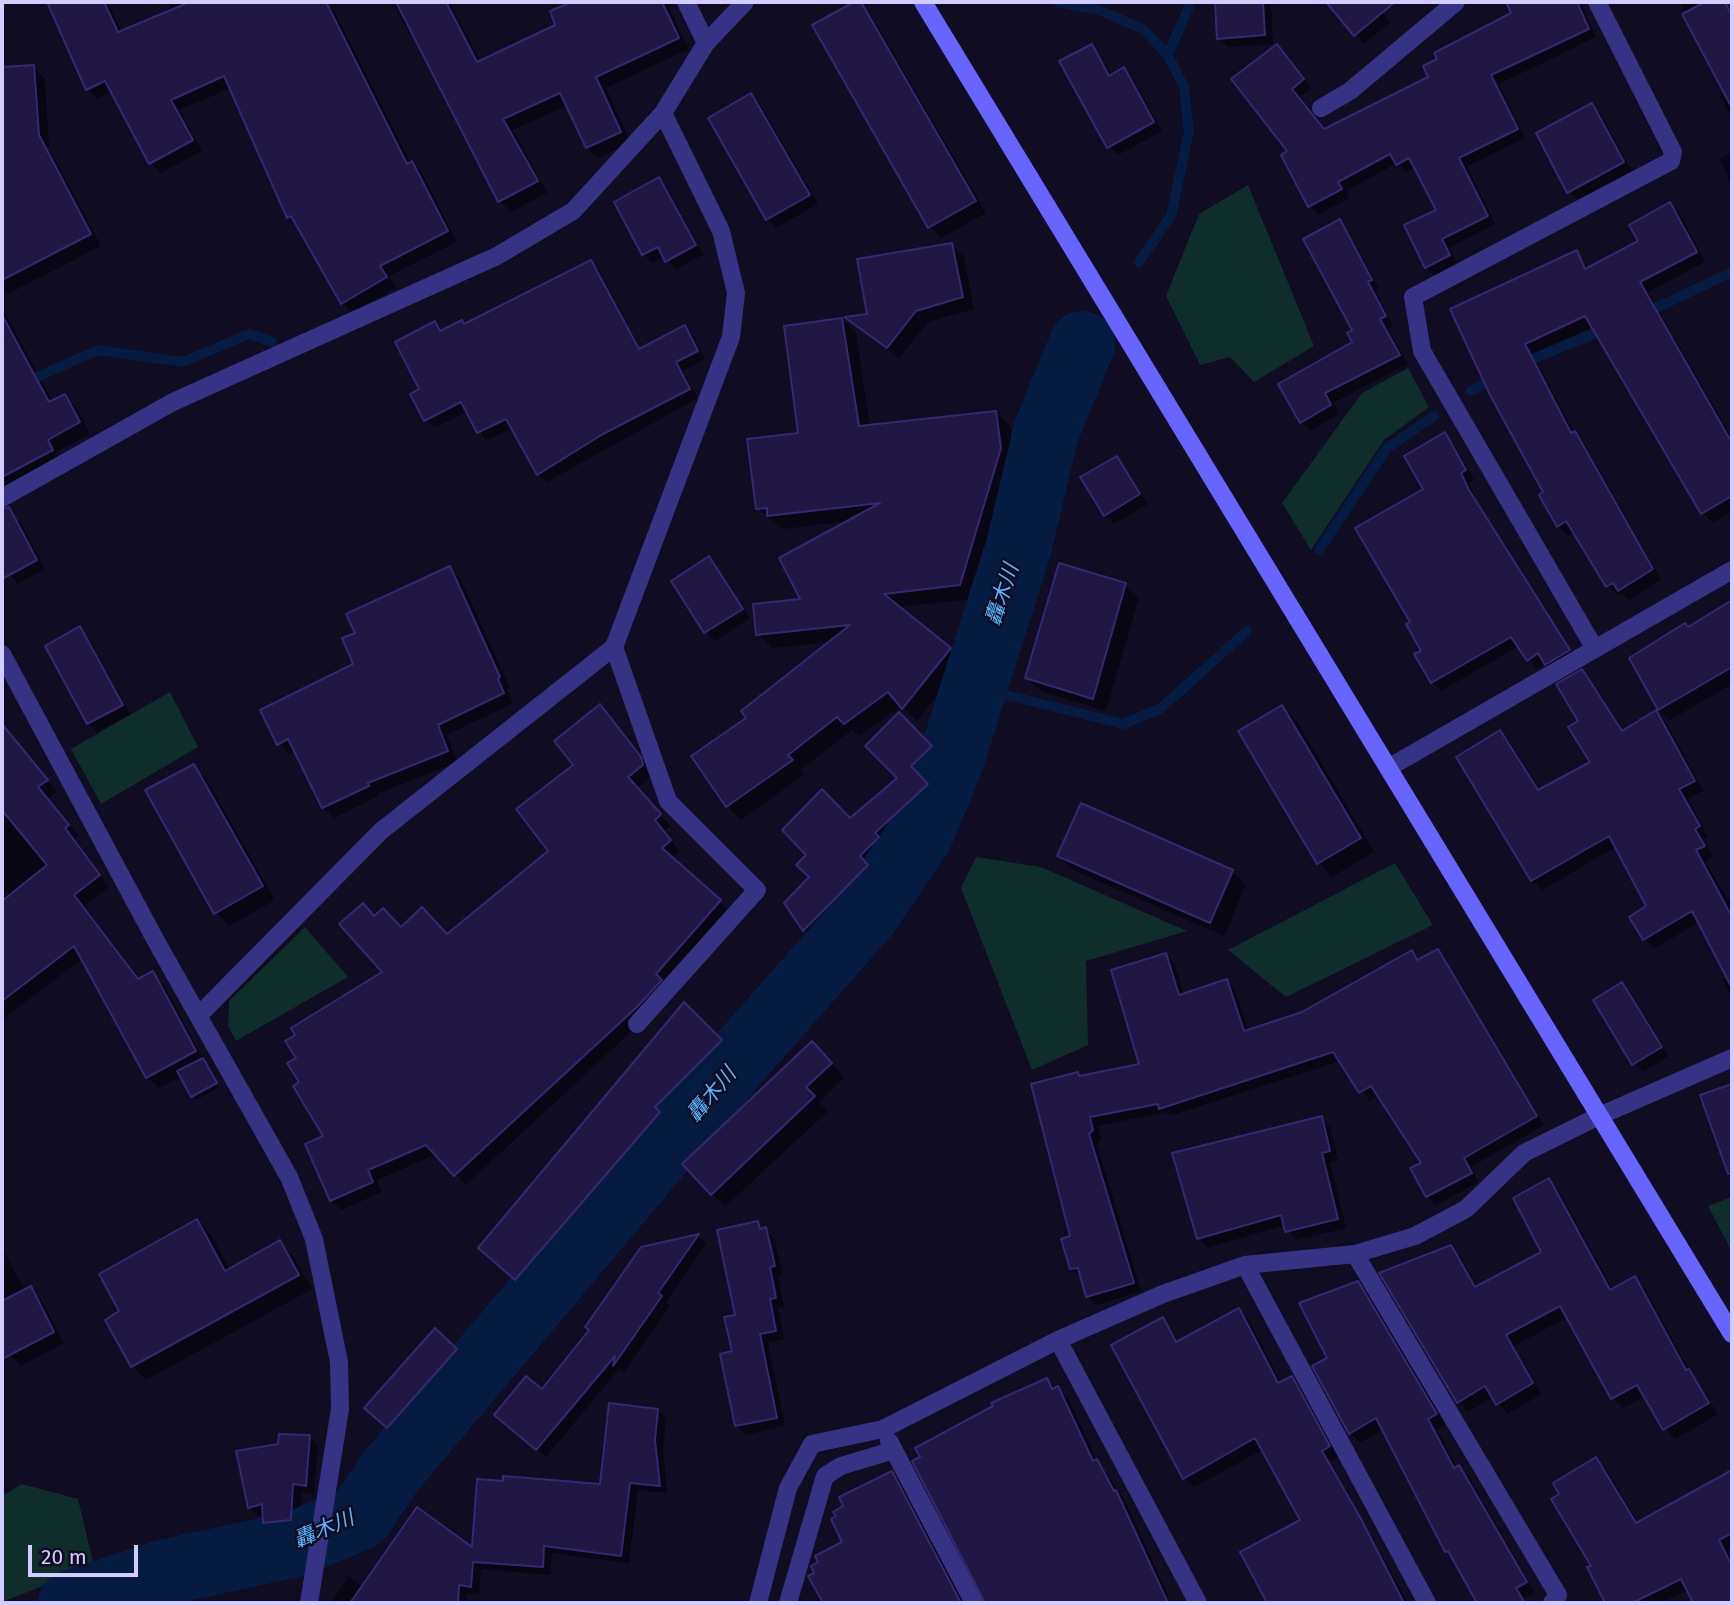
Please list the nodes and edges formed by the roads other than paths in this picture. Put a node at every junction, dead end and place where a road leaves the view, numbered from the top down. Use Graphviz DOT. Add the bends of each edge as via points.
graph roads {
  1 [pos="686,2"];
  2 [pos="745,2"];
  3 [pos="923,2"];
  4 [pos="1456,2"];
  5 [pos="1597,2"];
  6 [pos="706,43"];
  7 [pos="1321,108"];
  8 [pos="663,113"];
  9 [pos="2,498"];
  10 [pos="1732,570"];
  11 [pos="614,647"];
  12 [pos="1595,649"];
  13 [pos="2,654"];
  14 [pos="1388,768"];
  15 [pos="200,1015"];
  16 [pos="637,1024"];
  17 [pos="1732,1058"];
  18 [pos="1599,1116"];
  19 [pos="1355,1254"];
  20 [pos="1245,1265"];
  21 [pos="1732,1335"];
  22 [pos="1058,1340"];
  23 [pos="883,1429"];
  24 [pos="894,1450"];
  25 [pos="309,1603"];
  26 [pos="758,1603"];
  27 [pos="789,1603"];
  28 [pos="974,1603"];
  29 [pos="1198,1603"];
  30 [pos="1427,1603"];
  31 [pos="1552,1603"];
  1 -- 6 [label="street"];
  2 -- 6 [label="street"];
  3 -- 14 [label="street"];
  4 -- 7 [label="street" via="1350,91"];
  5 -- 12 [label="street" via="1674,152 1671,162 1413,297 1422,351"];
  6 -- 8 [label="street"];
  8 -- 9 [label="street" via="573,211 497,256 173,402"];
  8 -- 11 [label="street" via="721,231 736,293 731,337"];
  10 -- 12 [label="street"];
  11 -- 15 [label="street" via="381,831"];
  11 -- 16 [label="street" via="668,801 757,890"];
  12 -- 14 [label="street"];
  13 -- 15 [label="street"];
  14 -- 18 [label="street"];
  15 -- 25 [label="street" via="289,1177 314,1239 339,1362 340,1409"];
  17 -- 18 [label="street"];
  18 -- 19 [label="street" via="1524,1153 1466,1209 1415,1236"];
  18 -- 21 [label="street"];
  19 -- 20 [label="street"];
  19 -- 31 [label="street" via="1558,1595"];
  20 -- 22 [label="street" via="1163,1294"];
  20 -- 30 [label="street"];
  22 -- 23 [label="street"];
  22 -- 29 [label="street"];
  23 -- 24 [label="street"];
  23 -- 26 [label="street" via="812,1444 788,1488"];
  24 -- 27 [label="street" via="841,1466 825,1476"];
  24 -- 28 [label="street"];
}
